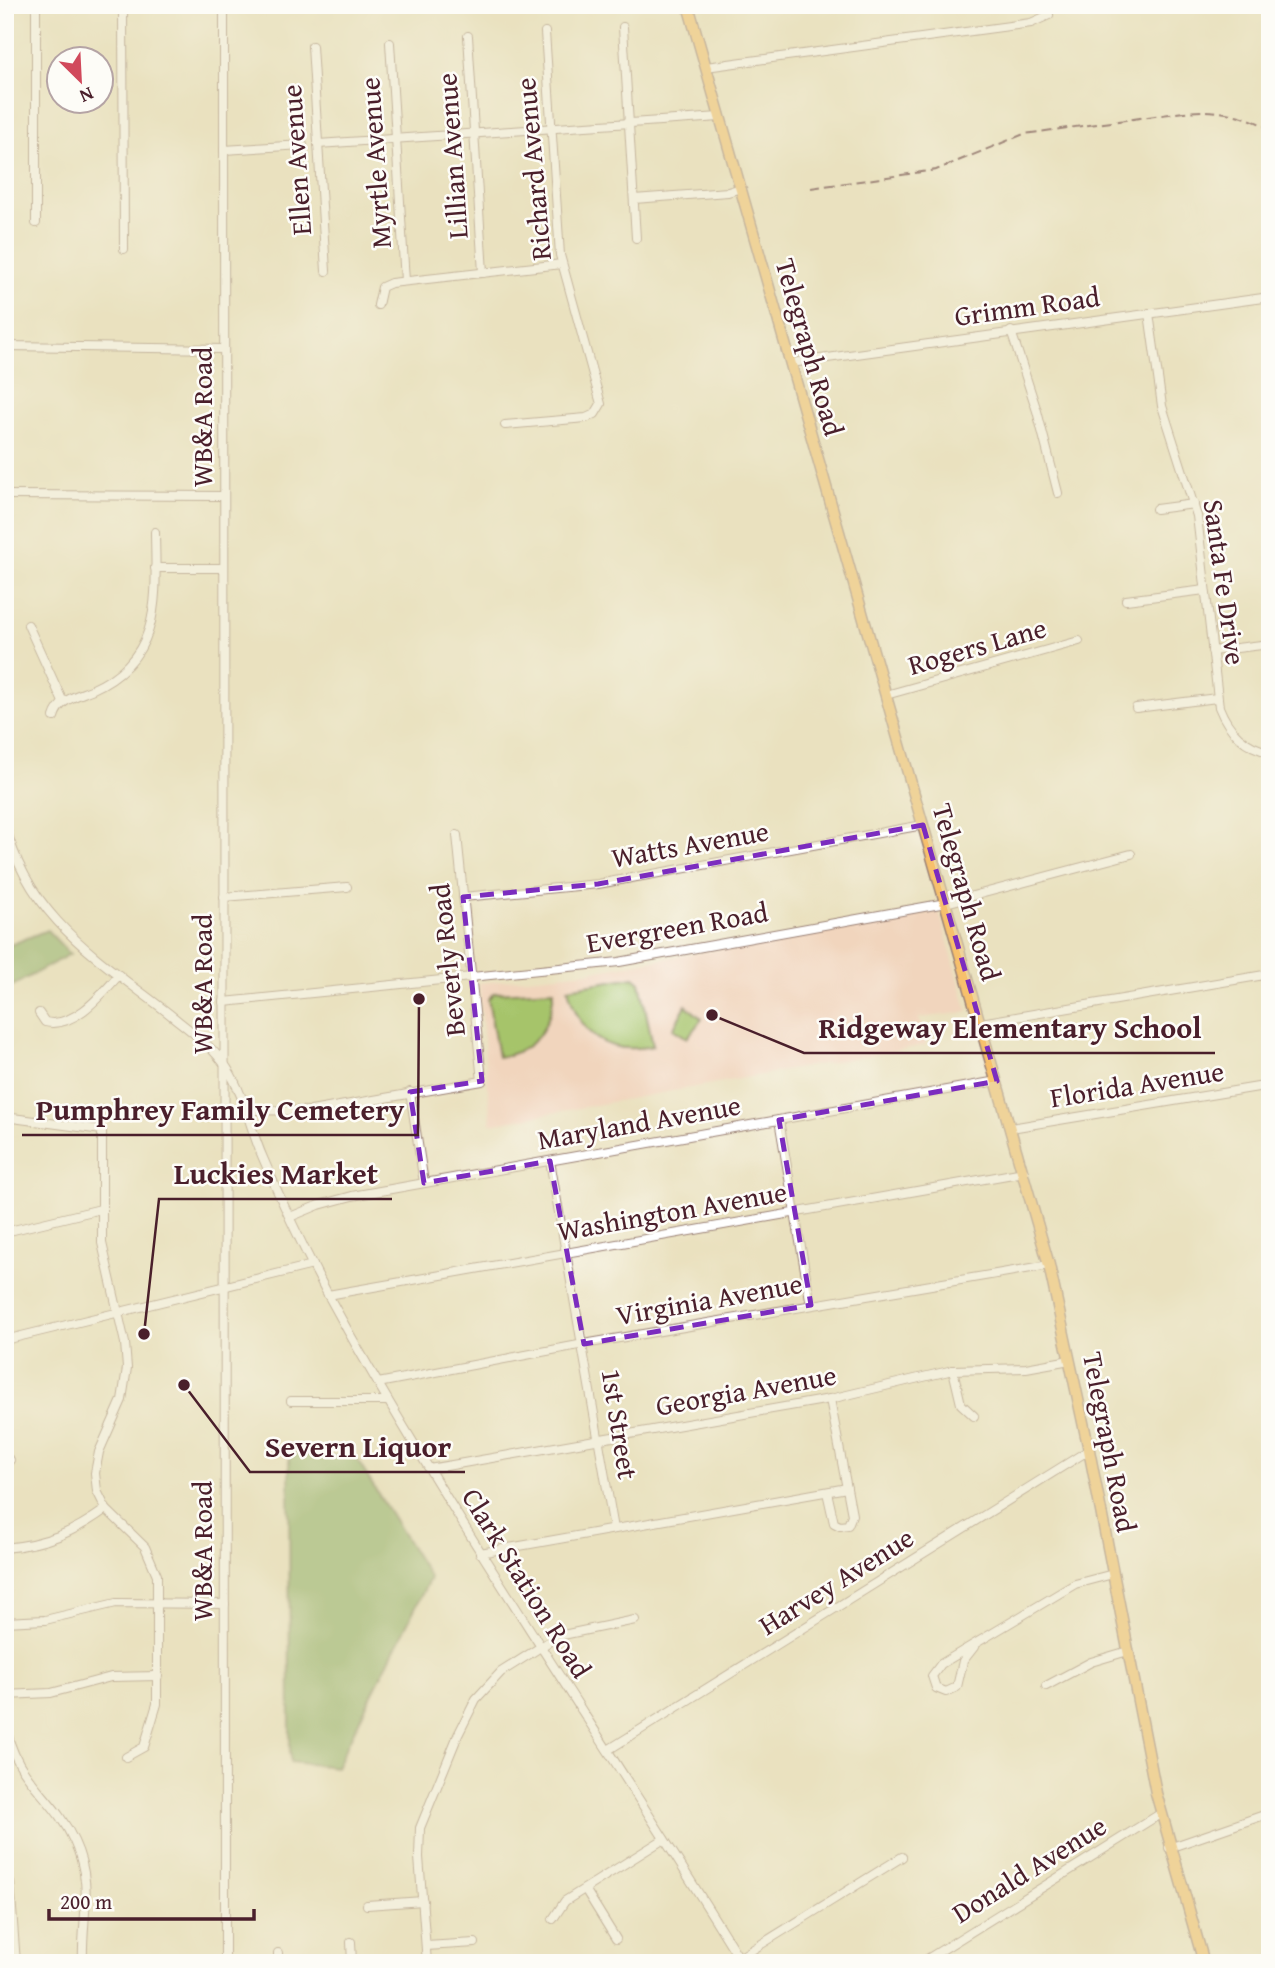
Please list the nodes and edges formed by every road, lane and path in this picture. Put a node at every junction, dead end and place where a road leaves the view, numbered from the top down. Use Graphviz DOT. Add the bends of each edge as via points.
graph roads {
  1 [pos="36,5"];
  2 [pos="123,5"];
  3 [pos="224,5"];
  4 [pos="688,5"];
  5 [pos="1049,15"];
  6 [pos="622,27"];
  7 [pos="545,32"];
  8 [pos="468,36"];
  9 [pos="390,43"];
  10 [pos="312,46"];
  11 [pos="706,67"];
  12 [pos="720,117"];
  13 [pos="629,124"];
  14 [pos="552,129"];
  15 [pos="474,134"];
  16 [pos="396,138"];
  17 [pos="318,144"];
  18 [pos="303,145"];
  19 [pos="224,150"];
  20 [pos="741,188"];
  21 [pos="635,199"];
  22 [pos="36,223"];
  23 [pos="636,238"];
  24 [pos="124,249"];
  25 [pos="562,264"];
  26 [pos="326,271"];
  27 [pos="482,273"];
  28 [pos="405,281"];
  29 [pos="1270,297"];
  30 [pos="378,306"];
  31 [pos="1149,313"];
  32 [pos="1011,331"];
  33 [pos="5,346"];
  34 [pos="224,349"];
  35 [pos="791,363"];
  36 [pos="505,425"];
  37 [pos="1058,493"];
  38 [pos="5,495"];
  39 [pos="224,496"];
  40 [pos="1194,504"];
  41 [pos="1156,509"];
  42 [pos="155,532"];
  43 [pos="155,568"];
  44 [pos="224,568"];
  45 [pos="1205,590"];
  46 [pos="1126,600"];
  47 [pos="28,625"];
  48 [pos="1079,641"];
  49 [pos="1270,644"];
  50 [pos="1212,651"];
  51 [pos="886,695"];
  52 [pos="1217,698"];
  53 [pos="63,702"];
  54 [pos="1136,708"];
  55 [pos="54,717"];
  56 [pos="1270,752"];
  57 [pos="5,824"];
  58 [pos="923,825"];
  59 [pos="457,835"];
  60 [pos="1131,854"];
  61 [pos="346,887"];
  62 [pos="224,897"];
  63 [pos="463,897"];
  64 [pos="946,903"];
  65 [pos="119,975"];
  66 [pos="1270,975"];
  67 [pos="472,978"];
  68 [pos="224,1002"];
  69 [pos="39,1013"];
  70 [pos="981,1023"];
  71 [pos="224,1064"];
  72 [pos="998,1080"];
  73 [pos="1270,1085"];
  74 [pos="410,1092"];
  75 [pos="245,1110"];
  76 [pos="5,1117"];
  77 [pos="779,1120"];
  78 [pos="1011,1128"];
  79 [pos="550,1161"];
  80 [pos="1024,1172"];
  81 [pos="424,1183"];
  82 [pos="101,1209"];
  83 [pos="794,1212"];
  84 [pos="290,1217"];
  85 [pos="5,1232"];
  86 [pos="568,1252"];
  87 [pos="313,1265"];
  88 [pos="1049,1265"];
  89 [pos="225,1287"];
  90 [pos="328,1295"];
  91 [pos="811,1305"];
  92 [pos="118,1312"];
  93 [pos="5,1340"];
  94 [pos="584,1344"];
  95 [pos="1070,1360"];
  96 [pos="953,1370"];
  97 [pos="378,1383"];
  98 [pos="830,1399"];
  99 [pos="388,1401"];
  100 [pos="291,1402"];
  101 [pos="974,1416"];
  102 [pos="599,1438"];
  103 [pos="1089,1450"];
  104 [pos="429,1469"];
  105 [pos="847,1488"];
  106 [pos="827,1492"];
  107 [pos="106,1509"];
  108 [pos="614,1529"];
  109 [pos="5,1548"];
  110 [pos="480,1553"];
  111 [pos="1113,1574"];
  112 [pos="158,1603"];
  113 [pos="225,1604"];
  114 [pos="635,1620"];
  115 [pos="5,1622"];
  116 [pos="541,1647"];
  117 [pos="974,1647"];
  118 [pos="1128,1651"];
  119 [pos="158,1676"];
  120 [pos="1046,1686"];
  121 [pos="5,1695"];
  122 [pos="5,1721"];
  123 [pos="608,1750"];
  124 [pos="126,1757"];
  125 [pos="1270,1812"];
  126 [pos="1160,1814"];
  127 [pos="664,1839"];
  128 [pos="1169,1847"];
  129 [pos="902,1857"];
  130 [pos="10,1882"];
  131 [pos="585,1889"];
  132 [pos="423,1900"];
  133 [pos="368,1905"];
  134 [pos="553,1919"];
  135 [pos="616,1939"];
  136 [pos="10,1942"];
  137 [pos="351,1942"];
  138 [pos="475,1943"];
  139 [pos="426,1947"];
  140 [pos="278,1953"];
  141 [pos="741,1961"];
  142 [pos="16,1963"];
  143 [pos="83,1963"];
  144 [pos="225,1963"];
  145 [pos="278,1963"];
  146 [pos="352,1963"];
  147 [pos="427,1963"];
  148 [pos="921,1963"];
  149 [pos="1204,1963"];
  1 -- 22 [label="street"];
  2 -- 24 [label="street"];
  3 -- 19 [label="street, WB&A Road"];
  4 -- 11 [label="main road, Telegraph Road"];
  5 -- 11 [label="street" via="1031,23"];
  6 -- 13 [label="street"];
  7 -- 14 [label="street, Richard Avenue"];
  8 -- 15 [label="street, Lillian Avenue"];
  9 -- 16 [label="street, Myrtle Avenue"];
  10 -- 17 [label="street, Ellen Avenue"];
  11 -- 12 [label="main road, Telegraph Road"];
  12 -- 13 [label="street"];
  12 -- 20 [label="main road, Telegraph Road"];
  13 -- 14 [label="street"];
  13 -- 21 [label="street"];
  14 -- 15 [label="street"];
  14 -- 25 [label="street, Richard Avenue"];
  15 -- 16 [label="street"];
  15 -- 27 [label="street, Lillian Avenue"];
  16 -- 17 [label="street"];
  16 -- 28 [label="street, Myrtle Avenue"];
  17 -- 26 [label="street, Ellen Avenue"];
  18 -- 19 [label="street"];
  19 -- 34 [label="street, WB&A Road"];
  20 -- 21 [label="street"];
  20 -- 35 [label="main road, Telegraph Road"];
  21 -- 23 [label="street"];
  25 -- 27 [label="street"];
  25 -- 36 [label="street, Richard Avenue" via="600,407 581,419"];
  27 -- 28 [label="street"];
  28 -- 30 [label="street" via="382,287"];
  29 -- 31 [label="street, Grimm Road"];
  31 -- 32 [label="street, Grimm Road"];
  31 -- 40 [label="street, Santa Fe Drive" via="1162,406"];
  32 -- 35 [label="street, Grimm Road"];
  32 -- 37 [label="street"];
  33 -- 34 [label="street"];
  34 -- 39 [label="street, WB&A Road"];
  35 -- 51 [label="main road, Telegraph Road"];
  38 -- 39 [label="street"];
  39 -- 44 [label="street, WB&A Road"];
  40 -- 41 [label="street"];
  40 -- 45 [label="street, Santa Fe Drive"];
  42 -- 43 [label="street"];
  43 -- 44 [label="street"];
  43 -- 53 [label="street" via="154,614 137,656 97,687"];
  44 -- 62 [label="street, WB&A Road"];
  45 -- 46 [label="street"];
  45 -- 50 [label="street, Santa Fe Drive"];
  47 -- 53 [label="street"];
  48 -- 51 [label="street, Rogers Lane"];
  49 -- 50 [label="street"];
  50 -- 52 [label="street, Santa Fe Drive"];
  51 -- 58 [label="main road, Telegraph Road"];
  52 -- 54 [label="street"];
  52 -- 56 [label="street, Santa Fe Drive" via="1231,730 1254,748"];
  53 -- 55 [label="street"];
  57 -- 65 [label="street" via="23,874 46,911"];
  58 -- 63 [label="street, Watts Avenue" via="598,884"];
  58 -- 64 [label="main road, Telegraph Road"];
  59 -- 63 [label="street, Beverly Road"];
  60 -- 64 [label="street, Evergreen Road"];
  61 -- 62 [label="street"];
  62 -- 68 [label="street, WB&A Road"];
  63 -- 67 [label="street, Beverly Road"];
  64 -- 67 [label="street, Evergreen Road" via="619,962"];
  64 -- 70 [label="main road, Telegraph Road"];
  65 -- 69 [label="street" via="93,1004 61,1021 45,1022"];
  65 -- 71 [label="street"];
  66 -- 70 [label="street"];
  67 -- 68 [label="street, Evergreen Road"];
  67 -- 74 [label="street, Beverly Road" via="482,1081"];
  68 -- 71 [label="street, WB&A Road"];
  70 -- 72 [label="main road, Telegraph Road"];
  71 -- 75 [label="street, Clark Station Road"];
  71 -- 89 [label="street, WB&A Road"];
  72 -- 77 [label="street, Maryland Avenue"];
  72 -- 78 [label="main road, Telegraph Road"];
  73 -- 78 [label="street, Florida Avenue"];
  74 -- 75 [label="street" via="298,1112"];
  74 -- 81 [label="street"];
  75 -- 84 [label="street, Clark Station Road"];
  76 -- 82 [label="street" via="102,1130"];
  77 -- 79 [label="street, Maryland Avenue"];
  77 -- 83 [label="street"];
  78 -- 80 [label="main road, Telegraph Road"];
  79 -- 81 [label="street, Maryland Avenue"];
  79 -- 86 [label="street, 1st Street"];
  80 -- 83 [label="street, Washington Avenue"];
  80 -- 88 [label="main road, Telegraph Road"];
  81 -- 84 [label="street, Maryland Avenue" via="333,1201"];
  82 -- 85 [label="street"];
  82 -- 92 [label="street" via="102,1243"];
  83 -- 86 [label="street, Washington Avenue"];
  83 -- 91 [label="street"];
  84 -- 87 [label="street, Clark Station Road"];
  86 -- 90 [label="street, Washington Avenue"];
  86 -- 94 [label="street, 1st Street"];
  87 -- 89 [label="street"];
  87 -- 90 [label="street, Clark Station Road"];
  88 -- 91 [label="street, Virginia Avenue"];
  88 -- 95 [label="main road, Telegraph Road"];
  89 -- 92 [label="street"];
  89 -- 113 [label="street, WB&A Road"];
  90 -- 97 [label="street, Clark Station Road"];
  91 -- 94 [label="street, Virginia Avenue"];
  92 -- 93 [label="street"];
  92 -- 107 [label="street" via="127,1355 126,1378 94,1473"];
  94 -- 97 [label="street, Virginia Avenue"];
  94 -- 102 [label="street, 1st Street"];
  95 -- 96 [label="street, Georgia Avenue" via="1026,1368"];
  95 -- 103 [label="main road, Telegraph Road"];
  96 -- 98 [label="street, Georgia Avenue"];
  96 -- 101 [label="street" via="961,1404"];
  97 -- 99 [label="street, Clark Station Road"];
  98 -- 102 [label="street, Georgia Avenue"];
  98 -- 105 [label="street"];
  99 -- 100 [label="street"];
  99 -- 104 [label="street, Clark Station Road"];
  102 -- 104 [label="street, Georgia Avenue"];
  102 -- 108 [label="street, 1st Street"];
  103 -- 111 [label="main road, Telegraph Road"];
  103 -- 123 [label="street, Harvey Avenue"];
  104 -- 110 [label="street, Clark Station Road"];
  105 -- 106 [label="street"];
  105 -- 106 [label="street" via="852,1515 844,1527 834,1523"];
  106 -- 108 [label="street"];
  107 -- 109 [label="street" via="55,1540"];
  107 -- 112 [label="street" via="150,1557 157,1575"];
  108 -- 110 [label="street"];
  110 -- 116 [label="street, Clark Station Road"];
  111 -- 117 [label="street" via="1075,1584"];
  111 -- 118 [label="main road, Telegraph Road"];
  112 -- 113 [label="street"];
  112 -- 115 [label="street" via="116,1603 45,1620"];
  112 -- 119 [label="street"];
  113 -- 144 [label="street, WB&A Road"];
  114 -- 116 [label="street" via="565,1633"];
  116 -- 123 [label="street, Clark Station Road"];
  116 -- 132 [label="street" via="486,1686 466,1715 422,1821"];
  117 -- 117 [label="street" via="963,1661 957,1687 946,1692 936,1688 932,1676 936,1668"];
  118 -- 120 [label="street" via="1091,1662"];
  118 -- 126 [label="main road, Telegraph Road"];
  119 -- 121 [label="street" via="111,1677 51,1693"];
  119 -- 124 [label="street" via="151,1731 144,1747"];
  122 -- 143 [label="street" via="21,1770 64,1822 80,1855 87,1907"];
  123 -- 127 [label="street, Clark Station Road"];
  125 -- 128 [label="street"];
  126 -- 128 [label="main road, Telegraph Road"];
  126 -- 148 [label="street, Donald Avenue"];
  127 -- 131 [label="street"];
  127 -- 141 [label="street, Clark Station Road"];
  128 -- 149 [label="main road, Telegraph Road"];
  129 -- 141 [label="street"];
  130 -- 136 [label="street"];
  131 -- 134 [label="street" via="565,1901"];
  131 -- 135 [label="street"];
  132 -- 133 [label="street"];
  132 -- 139 [label="street"];
  136 -- 142 [label="street"];
  137 -- 146 [label="street"];
  138 -- 139 [label="street"];
  139 -- 147 [label="street"];
  140 -- 145 [label="street"];
}
